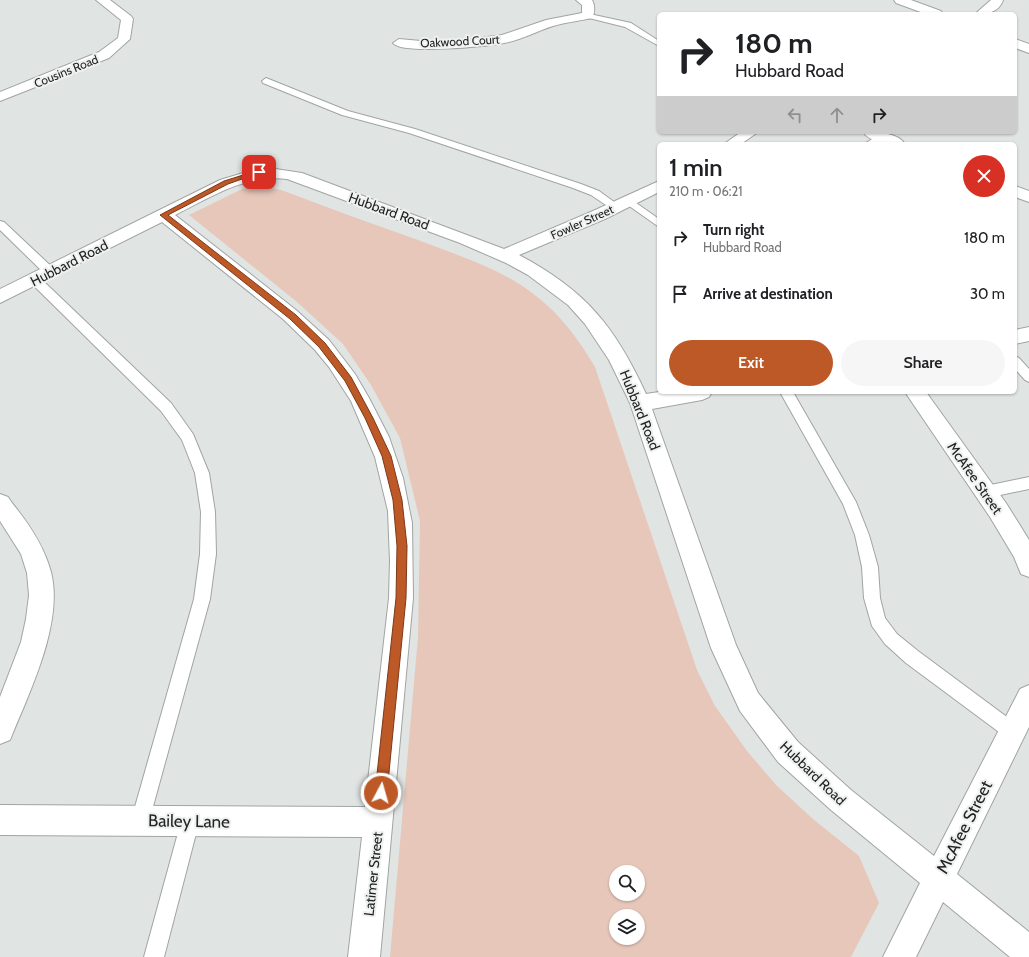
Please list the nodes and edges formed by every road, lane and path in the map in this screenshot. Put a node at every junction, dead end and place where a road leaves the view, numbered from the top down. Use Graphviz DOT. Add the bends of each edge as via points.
graph roads {
  1 [pos="102,0"];
  2 [pos="582,0"];
  3 [pos="900,0"];
  4 [pos="997,0"];
  5 [pos="932,12"];
  6 [pos="984,12"];
  7 [pos="588,15"];
  8 [pos="399,43"];
  9 [pos="657,43"];
  10 [pos="1017,44"];
  11 [pos="1029,49"];
  12 [pos="266,81"];
  13 [pos="0,97"];
  14 [pos="748,134"];
  15 [pos="873,138"];
  16 [pos="734,142"];
  17 [pos="890,142"];
  18 [pos="657,187"];
  19 [pos="1017,192"];
  20 [pos="1029,197"];
  21 [pos="622,204"];
  22 [pos="164,215"];
  23 [pos="657,223"];
  24 [pos="0,224"];
  25 [pos="504,255"];
  26 [pos="42,276"];
  27 [pos="0,297"];
  28 [pos="1029,334"];
  29 [pos="1017,336"];
  30 [pos="1017,363"];
  31 [pos="1029,377"];
  32 [pos="691,394"];
  33 [pos="787,394"];
  34 [pos="916,394"];
  35 [pos="640,403"];
  36 [pos="1029,483"];
  37 [pos="986,492"];
  38 [pos="0,504"];
  39 [pos="1029,566"];
  40 [pos="1029,698"];
  41 [pos="0,730"];
  42 [pos="1013,732"];
  43 [pos="0,820"];
  44 [pos="140,821"];
  45 [pos="190,822"];
  46 [pos="378,822"];
  47 [pos="937,878"];
  48 [pos="1029,952"];
  49 [pos="154,957"];
  50 [pos="364,957"];
  51 [pos="899,957"];
  1 -- 13 [label="street, Cousins Road" via="127,19 124,39 104,55"];
  2 -- 7 [label="street" via="588,3"];
  3 -- 5 [label="street"];
  4 -- 6 [label="street"];
  7 -- 8 [label="street, Oakwood Court" via="550,23 504,39 464,44"];
  7 -- 9 [label="lane" via="628,25"];
  10 -- 11 [label="street"];
  12 -- 21 [label="lane" via="345,113 412,131 577,186"];
  14 -- 16 [label="street"];
  15 -- 17 [label="street"];
  18 -- 21 [label="street, Fowler Street"];
  19 -- 20 [label="street"];
  21 -- 23 [label="lane"];
  21 -- 25 [label="street, Fowler Street"];
  22 -- 25 [label="street, Hubbard Road" via="242,176 259,172 279,172 296,176"];
  22 -- 26 [label="street, Hubbard Road"];
  22 -- 46 [label="street, Latimer Street" via="293,317 322,345 348,379 386,456 397,500 402,546 401,598"];
  24 -- 26 [label="lane"];
  25 -- 35 [label="street, Hubbard Road" via="537,273 591,318 628,374"];
  26 -- 27 [label="street, Hubbard Road"];
  26 -- 44 [label="lane" via="166,407 188,438 202,473 208,512 208,554 202,598"];
  28 -- 29 [label="street"];
  30 -- 31 [label="lane"];
  32 -- 35 [label="street"];
  33 -- 42 [label="lane" via="849,502 862,535 870,567 872,598 878,621 891,639 912,657"];
  34 -- 37 [label="street, McAfee Street"];
  35 -- 47 [label="street, Hubbard Road" via="724,648 749,702 788,752 841,800"];
  36 -- 37 [label="lane"];
  37 -- 39 [label="street, McAfee Street"];
  38 -- 41 [label="street" via="18,526 32,553 40,582 39,621 26,665"];
  40 -- 42 [label="street, McAfee Street"];
  42 -- 47 [label="street, McAfee Street"];
  43 -- 44 [label="street, Bailey Lane"];
  44 -- 45 [label="street, Bailey Lane"];
  45 -- 46 [label="street, Bailey Lane"];
  45 -- 49 [label="lane"];
  46 -- 50 [label="street, Latimer Street"];
  47 -- 48 [label="street, Hubbard Road"];
  47 -- 51 [label="street, McAfee Street"];
}
